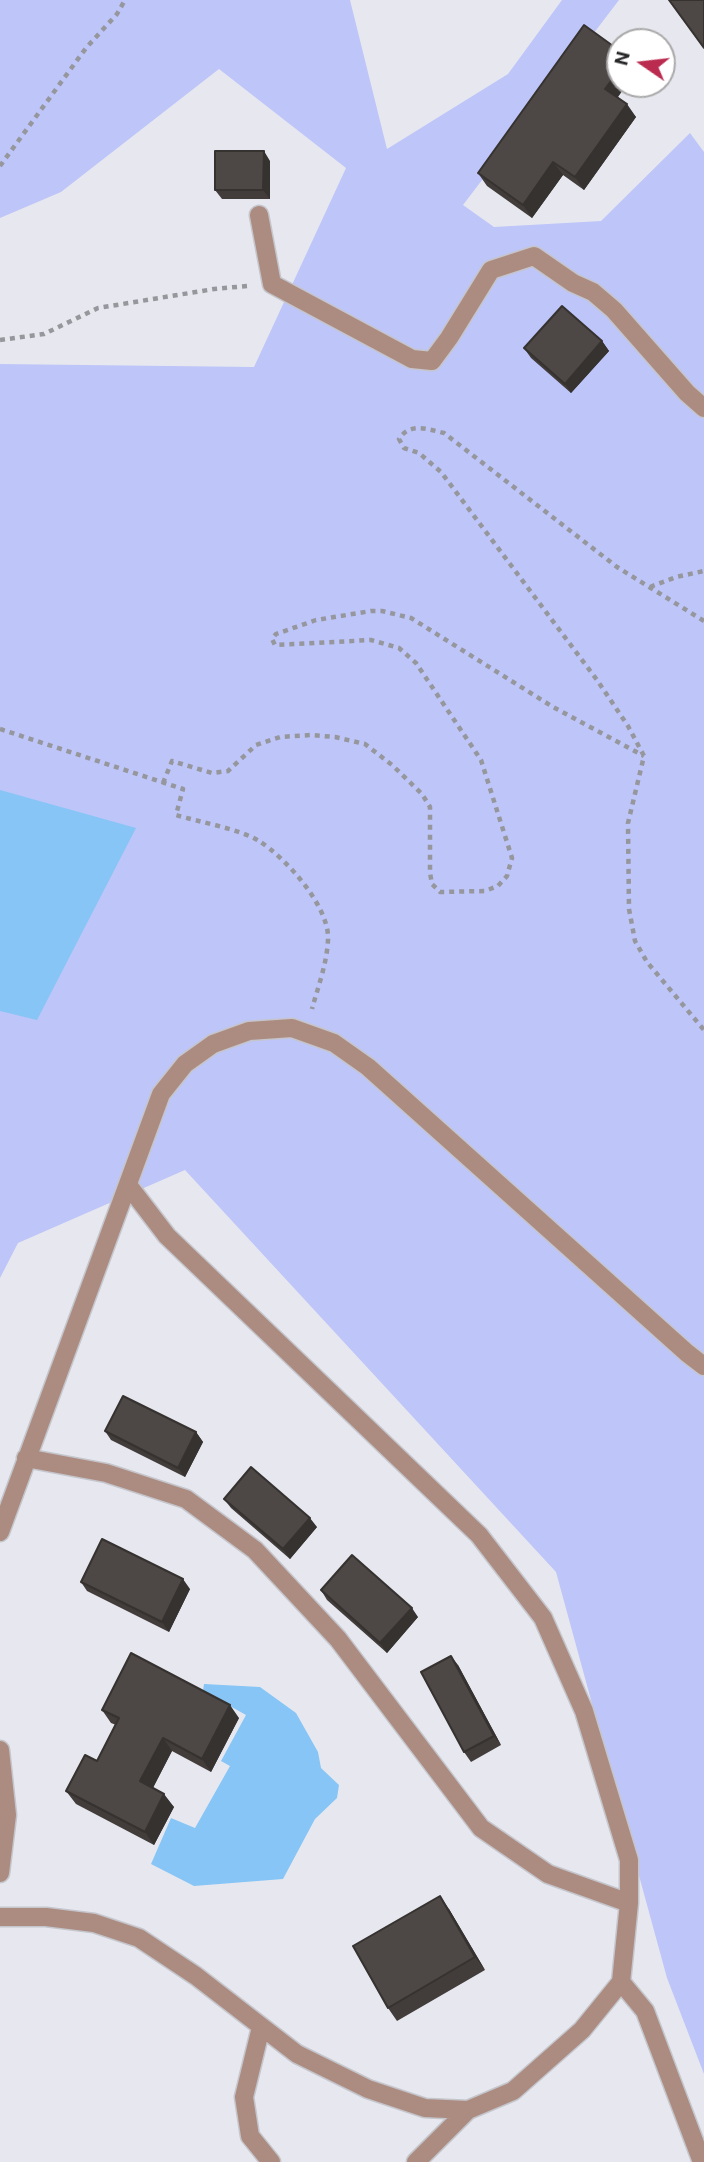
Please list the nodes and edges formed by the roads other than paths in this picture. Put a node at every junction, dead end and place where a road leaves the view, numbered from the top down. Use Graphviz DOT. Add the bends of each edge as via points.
graph roads {
  1 [pos="259,215"];
  2 [pos="704,408"];
  3 [pos="128,1185"];
  4 [pos="704,1366"];
  5 [pos="26,1458"];
  6 [pos="0,1532"];
  7 [pos="0,1750"];
  8 [pos="0,1873"];
  9 [pos="629,1903"];
  10 [pos="0,1917"];
  11 [pos="621,1982"];
  12 [pos="261,2027"];
  13 [pos="468,2110"];
  14 [pos="271,2162"];
  15 [pos="416,2162"];
  16 [pos="702,2162"];
  1 -- 2 [label="street" via="272,284 412,359 432,361 491,270 534,256 614,310"];
  3 -- 4 [label="street" via="161,1094 185,1064 213,1044 249,1031 292,1028 334,1043 368,1067"];
  3 -- 5 [label="street"];
  3 -- 9 [label="street" via="167,1236 479,1535 543,1618 584,1711 629,1860"];
  5 -- 6 [label="street"];
  5 -- 9 [label="street" via="106,1473 186,1499 255,1550 338,1639 481,1828 548,1874"];
  7 -- 8 [label="street" via="7,1815"];
  9 -- 11 [label="street"];
  10 -- 12 [label="street" via="94,1923 139,1938"];
  11 -- 13 [label="street" via="582,2030 513,2091"];
  11 -- 16 [label="street" via="645,2011"];
  12 -- 13 [label="street" via="297,2054 368,2089 425,2108"];
  12 -- 14 [label="street" via="244,2097 250,2136"];
  13 -- 15 [label="street"];
}
